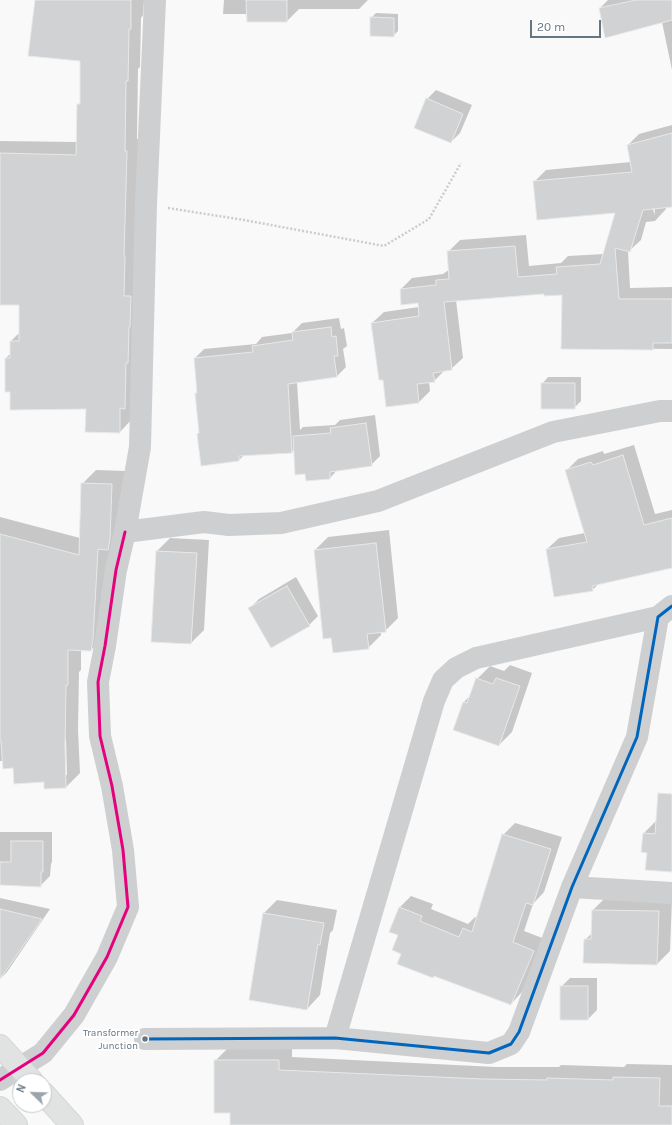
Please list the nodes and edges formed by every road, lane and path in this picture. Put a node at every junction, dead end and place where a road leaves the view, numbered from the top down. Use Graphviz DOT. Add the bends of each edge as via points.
graph roads {
  1 [pos="155,0"];
  2 [pos="461,163"];
  3 [pos="146,204"];
  4 [pos="672,411"];
  5 [pos="125,532"];
  6 [pos="665,611"];
  7 [pos="572,887"];
  8 [pos="672,893"];
  9 [pos="335,1038"];
  10 [pos="145,1039"];
  11 [pos="0,1046"];
  12 [pos="25,1073"];
  13 [pos="27,1073"];
  14 [pos="12,1077"];
  15 [pos="0,1080"];
  16 [pos="52,1103"];
  17 [pos="0,1108"];
  18 [pos="16,1125"];
  19 [pos="72,1125"];
  1 -- 3 [label="street"];
  2 -- 3 [label="path" via="429,219 384,246"];
  3 -- 5 [label="street" via="140,447"];
  4 -- 5 [label="street" via="553,432 378,501 281,523 229,525 204,522"];
  5 -- 13 [label="street" via="116,570 98,682 100,736 123,850 128,907 107,957 74,1015"];
  6 -- 7 [label="street" via="637,737"];
  6 -- 9 [label="street" via="476,658 456,668 443,680 434,701"];
  7 -- 8 [label="street"];
  7 -- 9 [label="street" via="519,1032 511,1044 489,1053"];
  9 -- 10 [label="street"];
  11 -- 12 [label="main road"];
  14 -- 15 [label="street"];
  16 -- 19 [label="main road"];
  17 -- 18 [label="main road"];
}
